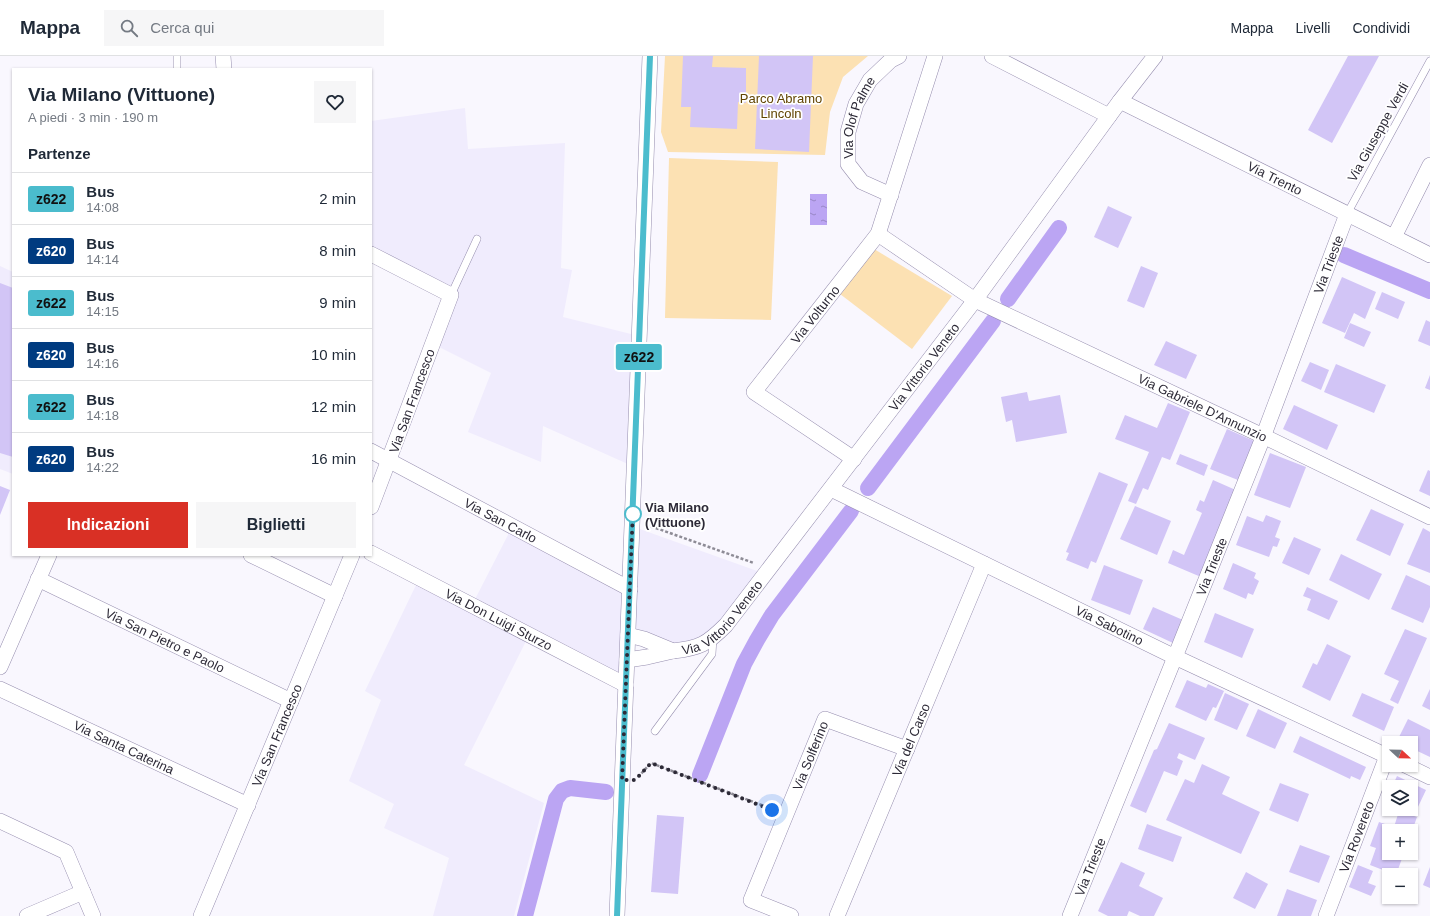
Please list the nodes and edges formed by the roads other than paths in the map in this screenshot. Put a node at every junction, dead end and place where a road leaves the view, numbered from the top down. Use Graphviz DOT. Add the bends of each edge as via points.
graph roads {
  1 [pos="177,56"];
  2 [pos="223,56"];
  3 [pos="650,56"];
  4 [pos="899,56"];
  5 [pos="936,56"];
  6 [pos="992,56"];
  7 [pos="1155,56"];
  8 [pos="1430,61"];
  9 [pos="177,68"];
  10 [pos="224,68"];
  11 [pos="1120,101"];
  12 [pos="1109,116"];
  13 [pos="1430,165"];
  14 [pos="891,195"];
  15 [pos="1347,214"];
  16 [pos="878,234"];
  17 [pos="1394,237"];
  18 [pos="477,239"];
  19 [pos="372,255"];
  20 [pos="1430,255"];
  21 [pos="451,295"];
  22 [pos="975,300"];
  23 [pos="1263,436"];
  24 [pos="372,451"];
  25 [pos="854,459"];
  26 [pos="390,460"];
  27 [pos="831,490"];
  28 [pos="372,505"];
  29 [pos="1430,517"];
  30 [pos="372,554"];
  31 [pos="49,556"];
  32 [pos="253,556"];
  33 [pos="352,556"];
  34 [pos="984,564"];
  35 [pos="38,579"];
  36 [pos="630,589"];
  37 [pos="335,596"];
  38 [pos="628,635"];
  39 [pos="713,638"];
  40 [pos="673,651"];
  41 [pos="1175,657"];
  42 [pos="627,660"];
  43 [pos="0,667"];
  44 [pos="626,685"];
  45 [pos="0,689"];
  46 [pos="291,701"];
  47 [pos="655,731"];
  48 [pos="906,749"];
  49 [pos="1382,754"];
  50 [pos="1418,771"];
  51 [pos="1382,772"];
  52 [pos="1430,776"];
  53 [pos="248,805"];
  54 [pos="0,820"];
  55 [pos="83,892"];
  56 [pos="27,916"];
  57 [pos="93,916"];
  58 [pos="201,916"];
  59 [pos="617,916"];
  60 [pos="791,916"];
  61 [pos="837,916"];
  62 [pos="1070,916"];
  63 [pos="1326,916"];
  1 -- 9 [label="lane"];
  2 -- 10 [label="street"];
  3 -- 36 [label="street"];
  4 -- 14 [label="street, Via Olof Palme" via="891,60 870,80 856,104 848,132 848,164 862,182"];
  5 -- 14 [label="street"];
  6 -- 12 [label="street"];
  7 -- 11 [label="street, Via Vittorio Veneto"];
  8 -- 15 [label="lane, Via Giuseppe Verdi"];
  11 -- 12 [label="street, Via Vittorio Veneto"];
  11 -- 15 [label="street, Via Trento"];
  12 -- 22 [label="street, Via Vittorio Veneto"];
  13 -- 17 [label="street"];
  14 -- 16 [label="street"];
  15 -- 17 [label="street, Via Trento"];
  15 -- 23 [label="street, Via Trieste"];
  16 -- 22 [label="street"];
  16 -- 25 [label="street, Via Volturno" via="754,392"];
  17 -- 20 [label="street, Via Trento"];
  18 -- 21 [label="lane"];
  19 -- 21 [label="street"];
  21 -- 26 [label="street, Via San Francesco"];
  22 -- 23 [label="street, Via Gabriele D'Annunzio"];
  22 -- 25 [label="street, Via Vittorio Veneto"];
  23 -- 29 [label="street, Via Gabriele D'Annunzio"];
  23 -- 41 [label="street, Via Trieste"];
  24 -- 26 [label="street, Via San Carlo"];
  25 -- 27 [label="street, Via Vittorio Veneto"];
  26 -- 28 [label="street, Via San Francesco"];
  26 -- 36 [label="street, Via San Carlo"];
  27 -- 34 [label="street, Via Sabotino"];
  27 -- 39 [label="street, Via Vittorio Veneto" via="726,625"];
  30 -- 44 [label="street, Via Don Luigi Sturzo"];
  31 -- 35 [label="street"];
  32 -- 37 [label="street"];
  33 -- 37 [label="street, Via San Francesco"];
  34 -- 41 [label="street, Via Sabotino"];
  34 -- 48 [label="street, Via del Carso"];
  35 -- 43 [label="street"];
  35 -- 46 [label="street, Via San Pietro e Paolo"];
  36 -- 38 [label="street"];
  37 -- 46 [label="street, Via San Francesco"];
  38 -- 40 [label="street, Via Vittorio Veneto"];
  38 -- 42 [label="street"];
  39 -- 40 [label="street, Via Vittorio Veneto" via="690,649"];
  39 -- 47 [label="lane" via="712,654"];
  40 -- 42 [label="street, Via Vittorio Veneto"];
  41 -- 49 [label="street, Via Sabotino"];
  41 -- 62 [label="street, Via Trieste"];
  42 -- 44 [label="street"];
  44 -- 59 [label="street"];
  45 -- 53 [label="street, Via Santa Caterina"];
  46 -- 53 [label="street, Via San Francesco"];
  48 -- 60 [label="street, Via Solferino" via="825,719 751,900"];
  48 -- 61 [label="street, Via del Carso"];
  50 -- 52 [label="street"];
  51 -- 63 [label="street, Via Rovereto"];
  53 -- 58 [label="street, Via San Francesco"];
  54 -- 55 [label="street" via="66,852"];
  55 -- 56 [label="street"];
  55 -- 57 [label="street"];
}
